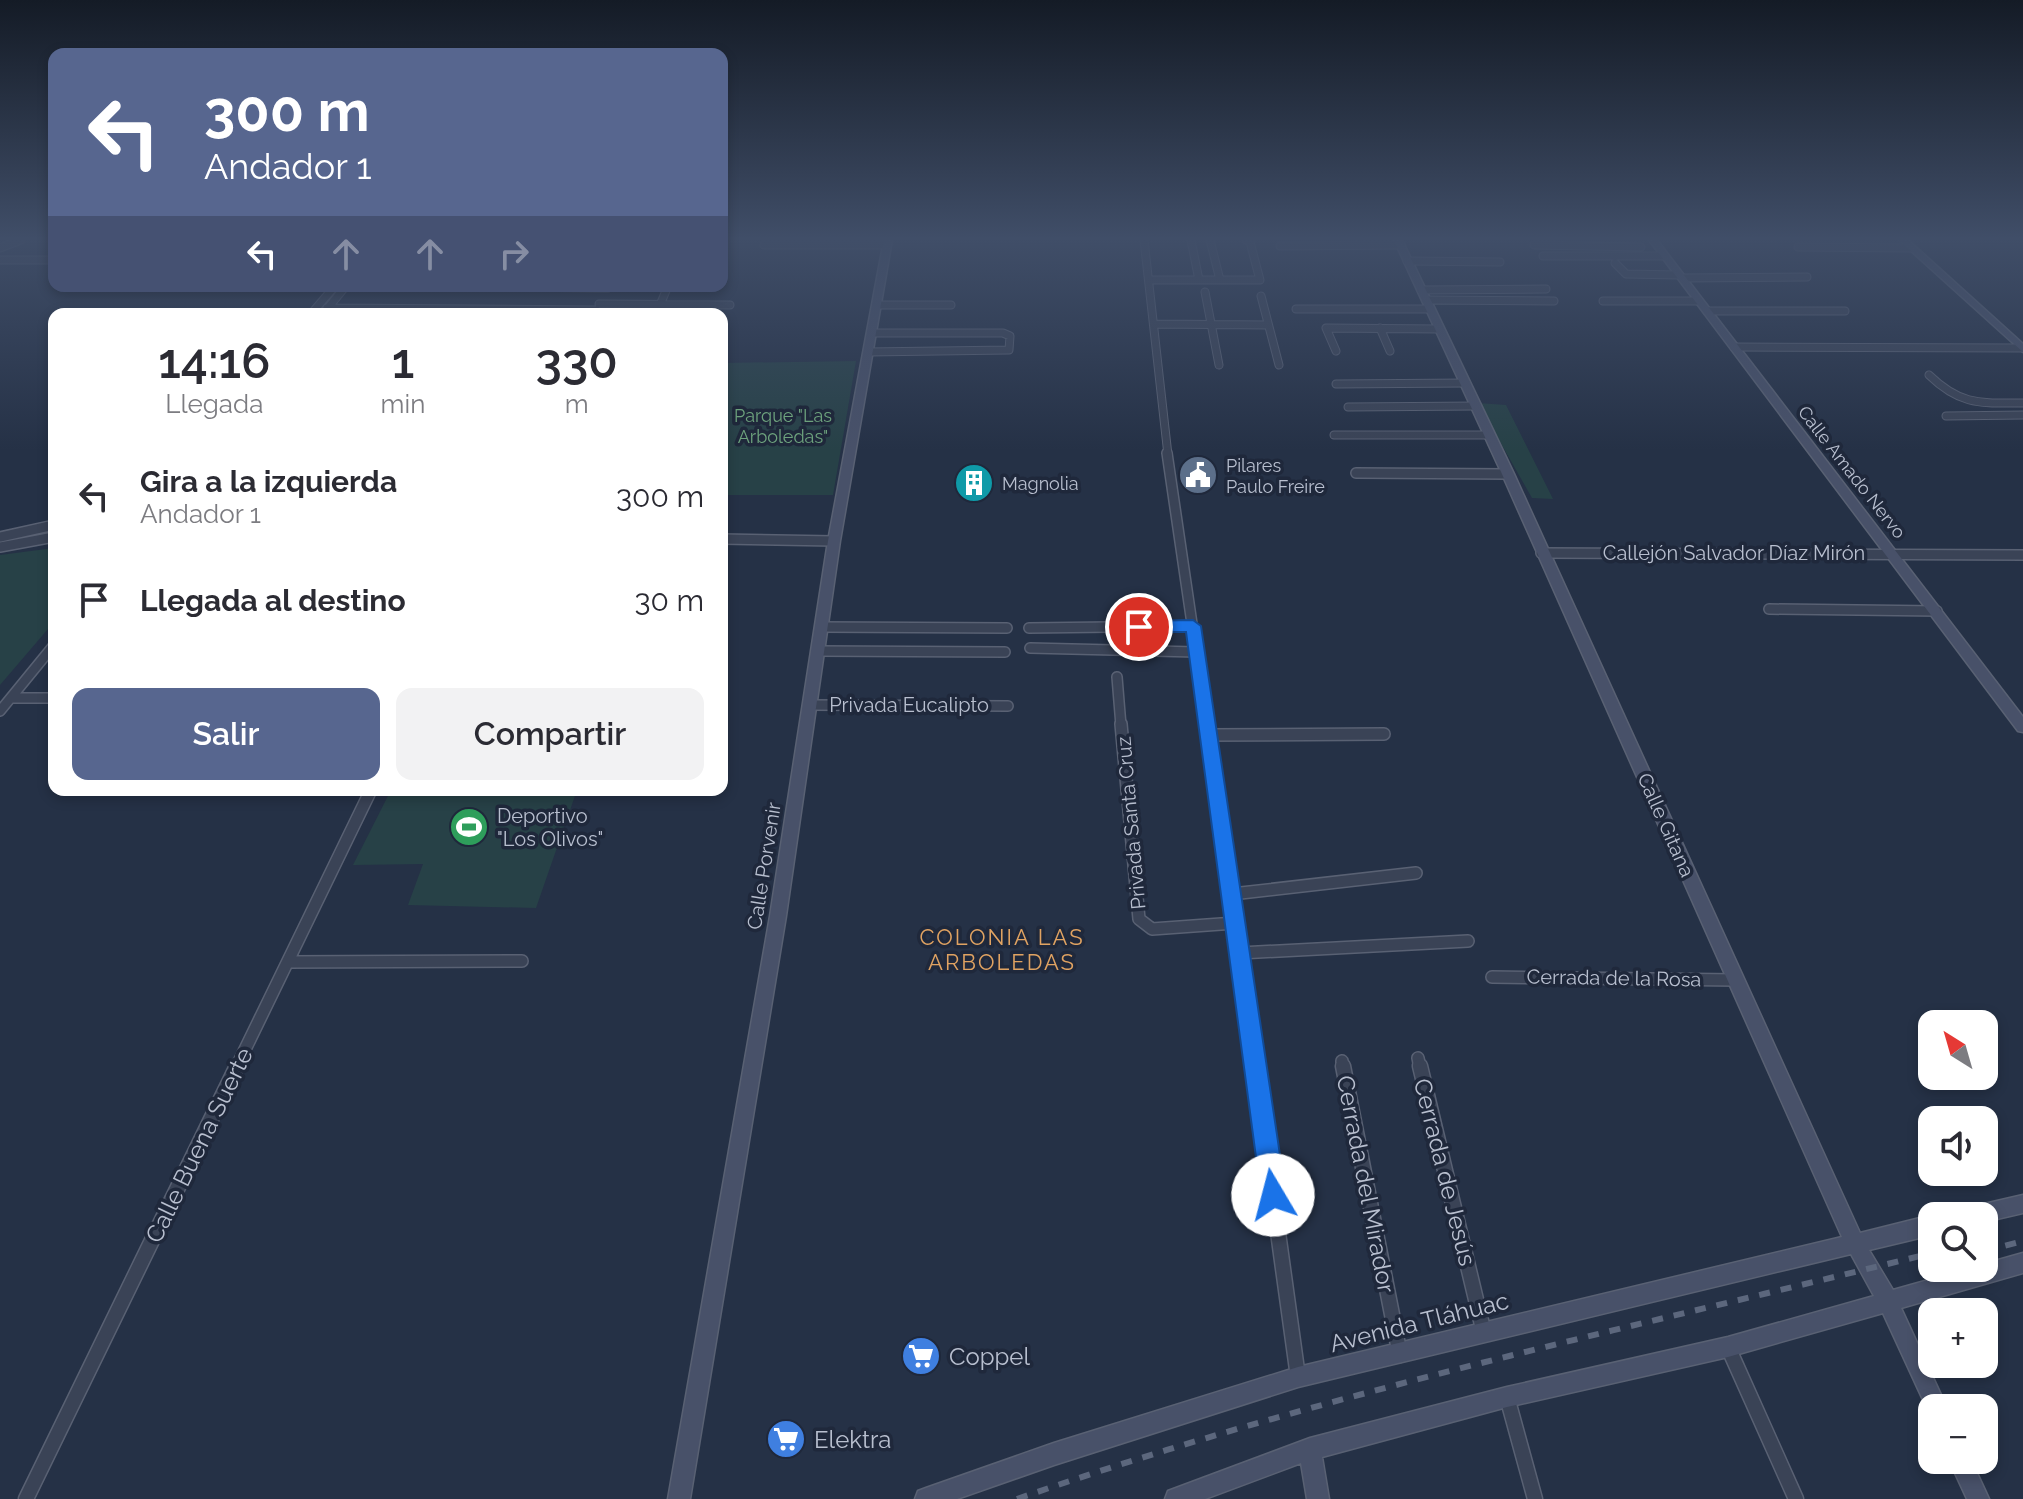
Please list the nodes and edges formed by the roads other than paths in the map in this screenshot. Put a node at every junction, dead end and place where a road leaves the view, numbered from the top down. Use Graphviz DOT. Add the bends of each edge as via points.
graph roads {
  1 [pos="875,310"];
  2 [pos="1153,310"];
  3 [pos="1209,310"];
  4 [pos="1264,310"];
  5 [pos="1430,310"];
  6 [pos="1707,310"];
  7 [pos="1815,310"];
  8 [pos="1981,310"];
  9 [pos="1845,311"];
  10 [pos="1155,324"];
  11 [pos="1212,325"];
  12 [pos="1268,325"];
  13 [pos="1380,328"];
  14 [pos="1439,329"];
  15 [pos="872,333"];
  16 [pos="1734,347"];
  17 [pos="2023,348"];
  18 [pos="1336,351"];
  19 [pos="1390,351"];
  20 [pos="868,352"];
  21 [pos="1219,365"];
  22 [pos="1279,365"];
  23 [pos="1929,375"];
  24 [pos="1466,383"];
  25 [pos="1336,384"];
  26 [pos="2023,403"];
  27 [pos="1477,406"];
  28 [pos="1348,407"];
  29 [pos="2023,415"];
  30 [pos="1946,416"];
  31 [pos="1334,435"];
  32 [pos="1490,435"];
  33 [pos="1356,473"];
  34 [pos="1508,474"];
  35 [pos="48,526"];
  36 [pos="0,537"];
  37 [pos="48,538"];
  38 [pos="728,539"];
  39 [pos="834,541"];
  40 [pos="0,547"];
  41 [pos="1541,553"];
  42 [pos="1892,554"];
  43 [pos="2023,555"];
  44 [pos="1769,609"];
  45 [pos="1937,611"];
  46 [pos="1193,626"];
  47 [pos="822,627"];
  48 [pos="1007,628"];
  49 [pos="1029,628"];
  50 [pos="1030,648"];
  51 [pos="818,651"];
  52 [pos="48,652"];
  53 [pos="1005,652"];
  54 [pos="1196,652"];
  55 [pos="1117,677"];
  56 [pos="11,698"];
  57 [pos="48,698"];
  58 [pos="810,705"];
  59 [pos="1008,706"];
  60 [pos="0,711"];
  61 [pos="2023,727"];
  62 [pos="1384,734"];
  63 [pos="1207,735"];
  64 [pos="368,796"];
  65 [pos="1416,873"];
  66 [pos="1232,894"];
  67 [pos="1235,923"];
  68 [pos="1468,941"];
  69 [pos="1240,953"];
  70 [pos="522,961"];
  71 [pos="288,962"];
  72 [pos="1492,977"];
  73 [pos="1736,980"];
  74 [pos="1418,1058"];
  75 [pos="1342,1061"];
  76 [pos="2023,1204"];
  77 [pos="1998,1210"];
  78 [pos="1918,1228"];
  79 [pos="1855,1243"];
  80 [pos="2023,1263"];
  81 [pos="1889,1303"];
  82 [pos="1484,1333"];
  83 [pos="1728,1347"];
  84 [pos="1400,1355"];
  85 [pos="1298,1377"];
  86 [pos="1931,1394"];
  87 [pos="1507,1397"];
  88 [pos="1310,1449"];
  89 [pos="1966,1474"];
  90 [pos="26,1499"];
  91 [pos="679,1499"];
  92 [pos="926,1499"];
  93 [pos="1176,1499"];
  94 [pos="1318,1499"];
  95 [pos="1535,1499"];
  96 [pos="1796,1499"];
  97 [pos="1978,1499"];
  1 -- 15 [label="street, Calle Porvenir"];
  2 -- 10 [label="street"];
  3 -- 11 [label="street"];
  4 -- 12 [label="street"];
  5 -- 14 [label="street, Calle Gitana"];
  6 -- 16 [label="street, Calle Amado Nervo"];
  7 -- 9 [label="street"];
  8 -- 17 [label="street"];
  10 -- 11 [label="street"];
  10 -- 46 [label="street" via="1173,505"];
  11 -- 12 [label="street"];
  11 -- 21 [label="street"];
  12 -- 22 [label="street"];
  13 -- 14 [label="street"];
  13 -- 18 [label="street" via="1326,328"];
  13 -- 19 [label="street"];
  14 -- 24 [label="street, Calle Gitana"];
  15 -- 20 [label="street, Calle Porvenir"];
  15 -- 20 [label="street" via="1003,333 1010,336 1009,350"];
  16 -- 17 [label="street"];
  16 -- 42 [label="street, Calle Amado Nervo"];
  20 -- 39 [label="street, Calle Porvenir"];
  23 -- 26 [label="street" via="1959,400"];
  24 -- 25 [label="street"];
  24 -- 27 [label="street, Calle Gitana"];
  27 -- 28 [label="street"];
  27 -- 32 [label="street, Calle Gitana"];
  29 -- 30 [label="street"];
  31 -- 32 [label="street"];
  32 -- 34 [label="street, Calle Gitana"];
  33 -- 34 [label="street"];
  34 -- 41 [label="street, Calle Gitana"];
  35 -- 36 [label="street"];
  37 -- 40 [label="street"];
  38 -- 39 [label="street"];
  39 -- 47 [label="street, Calle Porvenir"];
  41 -- 42 [label="street, Callejón Salvador Díaz Mirón"];
  41 -- 73 [label="street, Calle Gitana"];
  42 -- 43 [label="street, Callejón Salvador Díaz Mirón"];
  42 -- 45 [label="street, Calle Amado Nervo"];
  44 -- 45 [label="street"];
  45 -- 61 [label="street, Calle Amado Nervo"];
  46 -- 49 [label="street"];
  46 -- 54 [label="street"];
  47 -- 48 [label="street"];
  47 -- 51 [label="street, Calle Porvenir"];
  50 -- 54 [label="street"];
  51 -- 53 [label="street"];
  51 -- 58 [label="street, Calle Porvenir"];
  52 -- 56 [label="street"];
  54 -- 63 [label="street"];
  55 -- 67 [label="street, Privada Santa Cruz" via="1139,919 1152,929"];
  56 -- 57 [label="street"];
  56 -- 60 [label="street"];
  58 -- 59 [label="street, Privada Eucalipto"];
  58 -- 91 [label="street, Calle Porvenir"];
  62 -- 63 [label="street"];
  63 -- 66 [label="street"];
  64 -- 71 [label="street, Calle Buena Suerte"];
  65 -- 66 [label="street"];
  66 -- 67 [label="street"];
  67 -- 69 [label="street"];
  68 -- 69 [label="street"];
  69 -- 85 [label="street"];
  70 -- 71 [label="street"];
  71 -- 90 [label="street, Calle Buena Suerte"];
  72 -- 73 [label="street, Cerrada de la Rosa"];
  73 -- 79 [label="street, Calle Gitana"];
  74 -- 82 [label="street, Cerrada de Jesús"];
  75 -- 84 [label="street, Cerrada del Mirador"];
  76 -- 77 [label="street"];
  78 -- 79 [label="street, Avenida Tláhuac"];
  79 -- 81 [label="street, Calle Gitana"];
  79 -- 82 [label="street, Avenida Tláhuac"];
  80 -- 81 [label="street"];
  81 -- 83 [label="street"];
  81 -- 86 [label="street, Calle Gitana"];
  82 -- 84 [label="street, Avenida Tláhuac"];
  83 -- 87 [label="street"];
  83 -- 96 [label="street"];
  84 -- 85 [label="street, Avenida Tláhuac"];
  85 -- 92 [label="street, Avenida Tláhuac"];
  87 -- 88 [label="street"];
  87 -- 95 [label="street"];
  88 -- 93 [label="street"];
  88 -- 94 [label="street"];
  89 -- 97 [label="street"];
}
